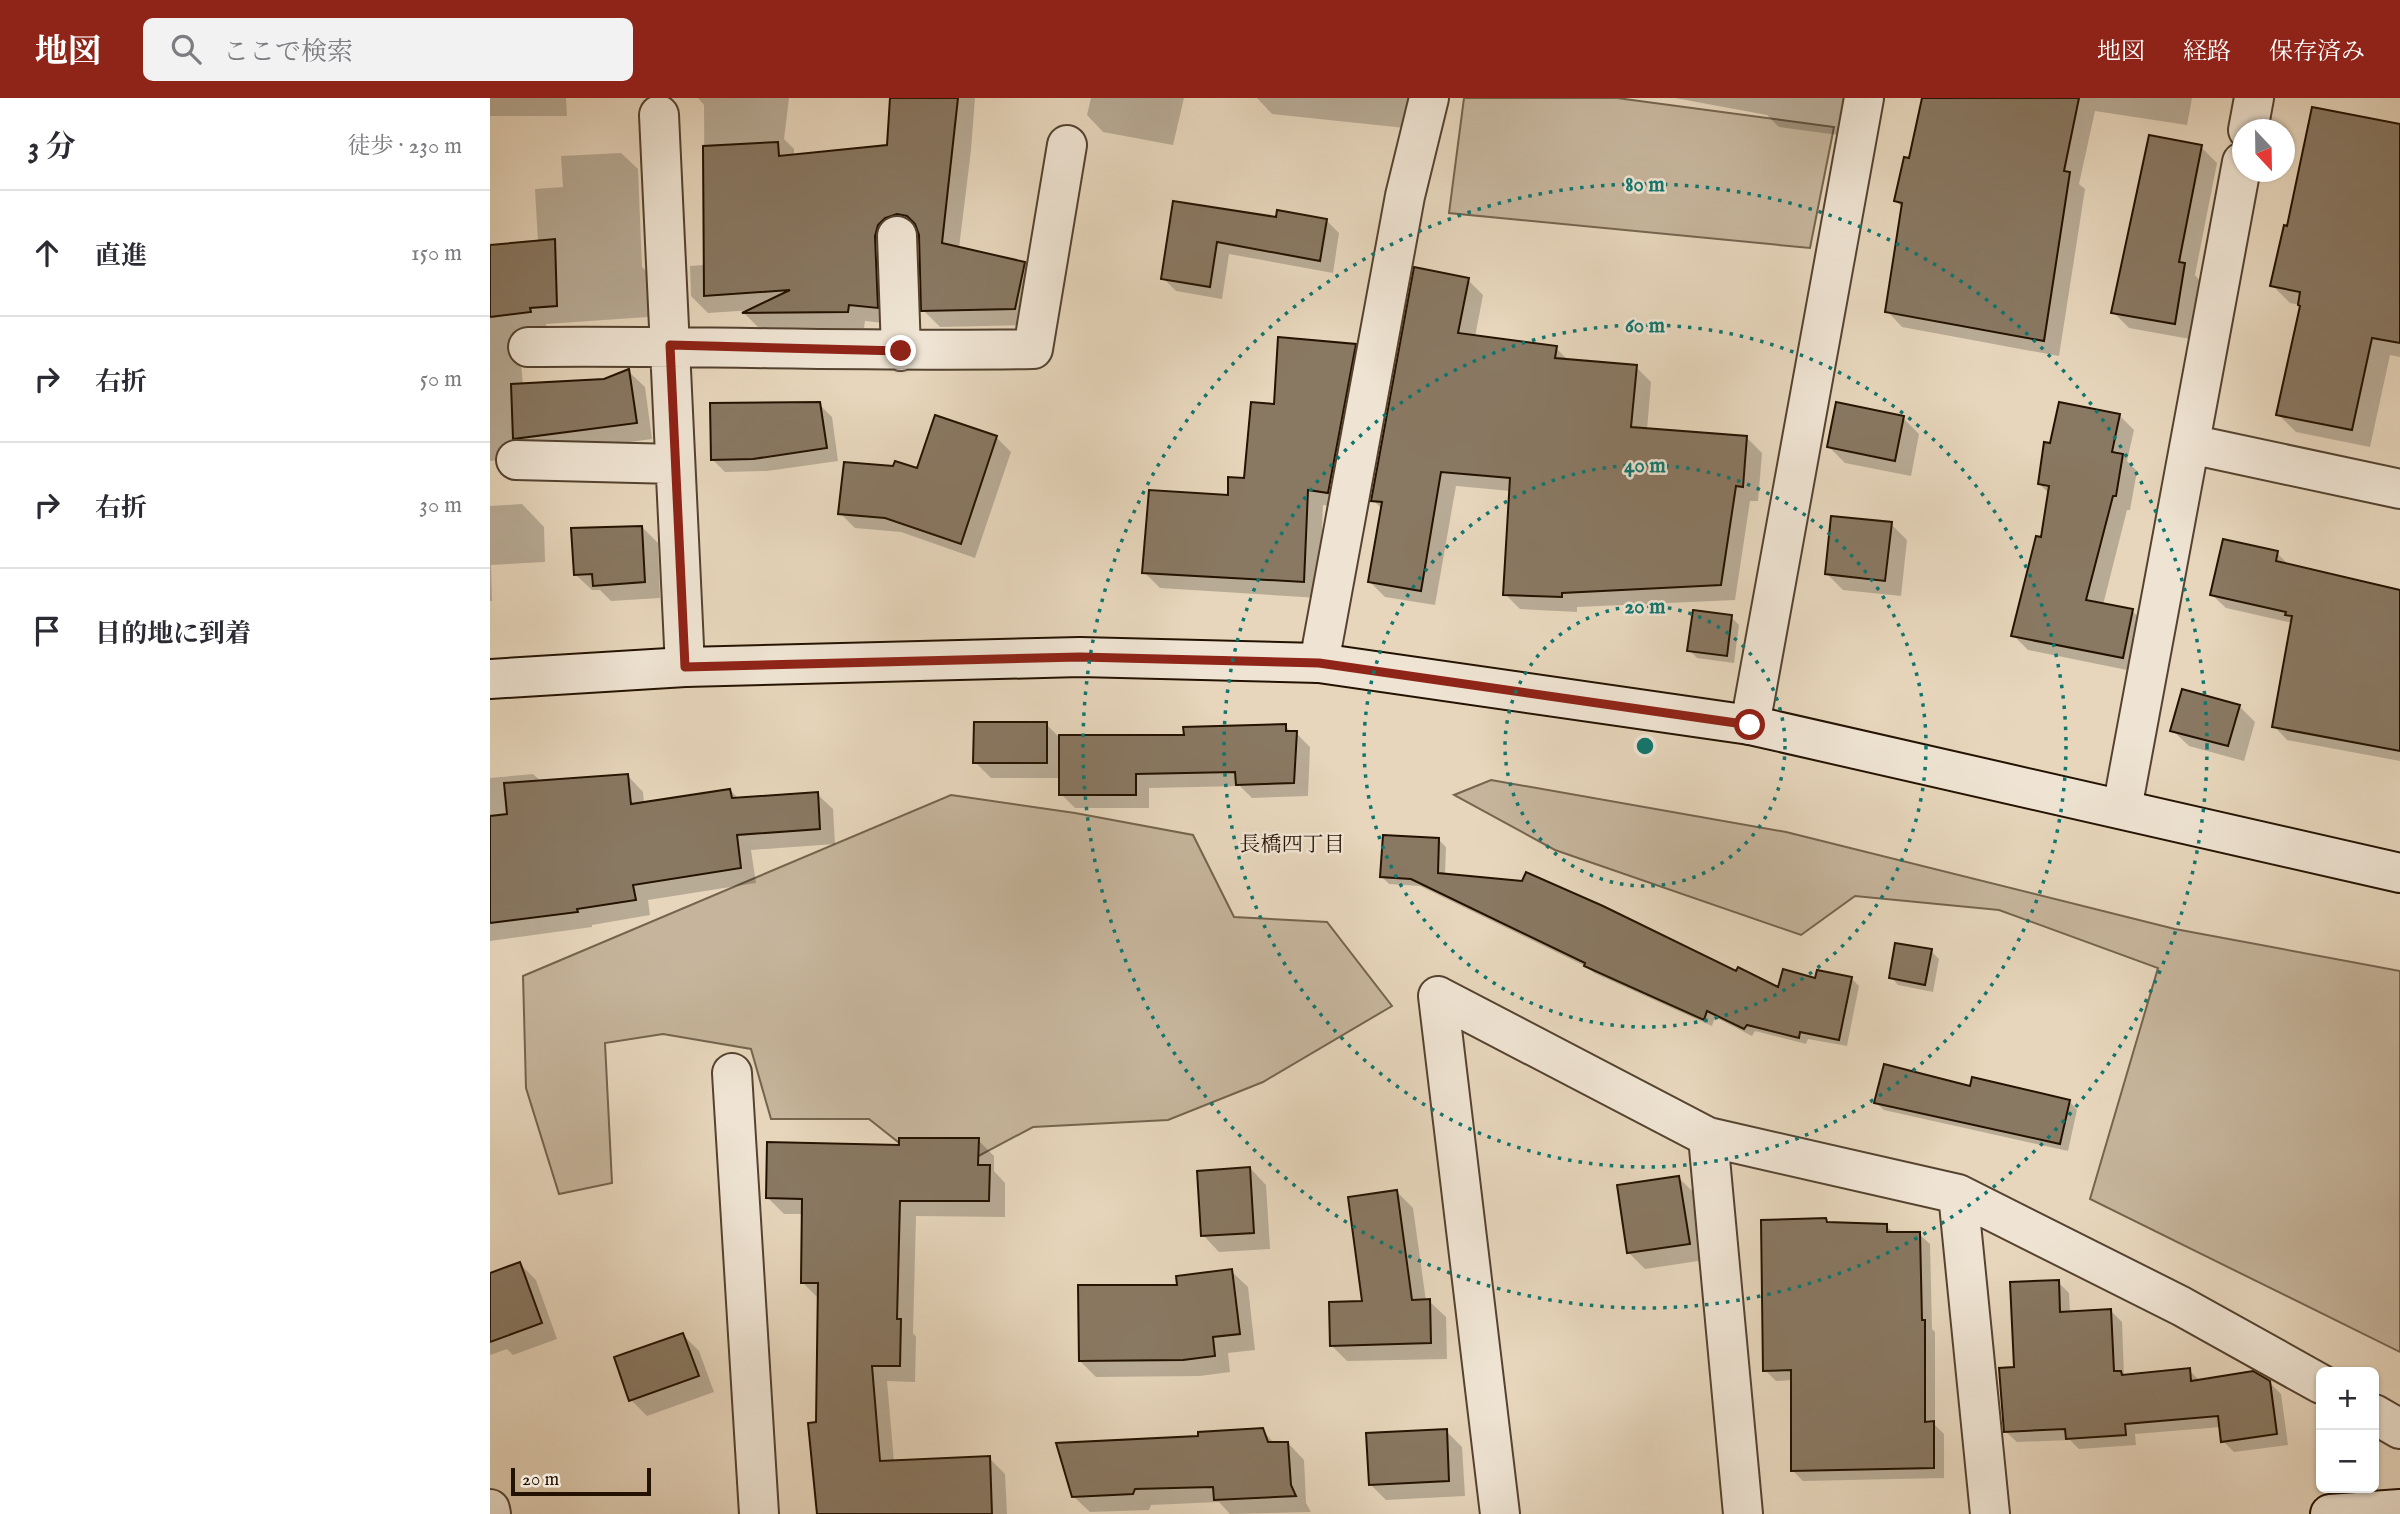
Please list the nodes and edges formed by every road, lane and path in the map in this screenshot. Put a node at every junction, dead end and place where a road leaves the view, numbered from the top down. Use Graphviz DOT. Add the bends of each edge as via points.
graph roads {
  1 [pos="1429,98"];
  2 [pos="1864,98"];
  3 [pos="2254,98"];
  4 [pos="659,115"];
  5 [pos="2251,119"];
  6 [pos="1067,145"];
  7 [pos="2238,182"];
  8 [pos="897,236"];
  9 [pos="670,345"];
  10 [pos="528,347"];
  11 [pos="901,351"];
  12 [pos="2190,443"];
  13 [pos="516,460"];
  14 [pos="676,464"];
  15 [pos="2400,489"];
  16 [pos="1319,663"];
  17 [pos="685,667"];
  18 [pos="490,679"];
  19 [pos="1750,725"];
  20 [pos="2122,809"];
  21 [pos="2400,873"];
  22 [pos="732,1073"];
  23 [pos="1708,1137"];
  24 [pos="1958,1194"];
  25 [pos="2316,1381"];
  26 [pos="2379,1417"];
  27 [pos="2400,1429"];
  28 [pos="2400,1508"];
  29 [pos="759,1514"];
  30 [pos="1500,1514"];
  31 [pos="1743,1514"];
  32 [pos="1990,1514"];
  33 [pos="2330,1514"];
  1 -- 16 [label="street" via="1405,196"];
  2 -- 19 [label="street"];
  3 -- 5 [label="street"];
  4 -- 9 [label="street"];
  6 -- 11 [label="street" via="1033,349"];
  7 -- 12 [label="street"];
  8 -- 11 [label="street"];
  9 -- 10 [label="street"];
  9 -- 11 [label="street"];
  9 -- 14 [label="street"];
  12 -- 15 [label="street"];
  12 -- 20 [label="street"];
  13 -- 14 [label="street"];
  14 -- 17 [label="street"];
  16 -- 17 [label="street" via="1080,657"];
  16 -- 19 [label="street"];
  17 -- 18 [label="street"];
  19 -- 20 [label="street"];
  20 -- 21 [label="street"];
  22 -- 29 [label="street"];
  23 -- 24 [label="street"];
  23 -- 30 [label="street" via="1438,996"];
  23 -- 31 [label="street"];
  24 -- 25 [label="street" via="2181,1306"];
  24 -- 32 [label="street"];
  26 -- 27 [label="street"];
  28 -- 33 [label="street"];
}
